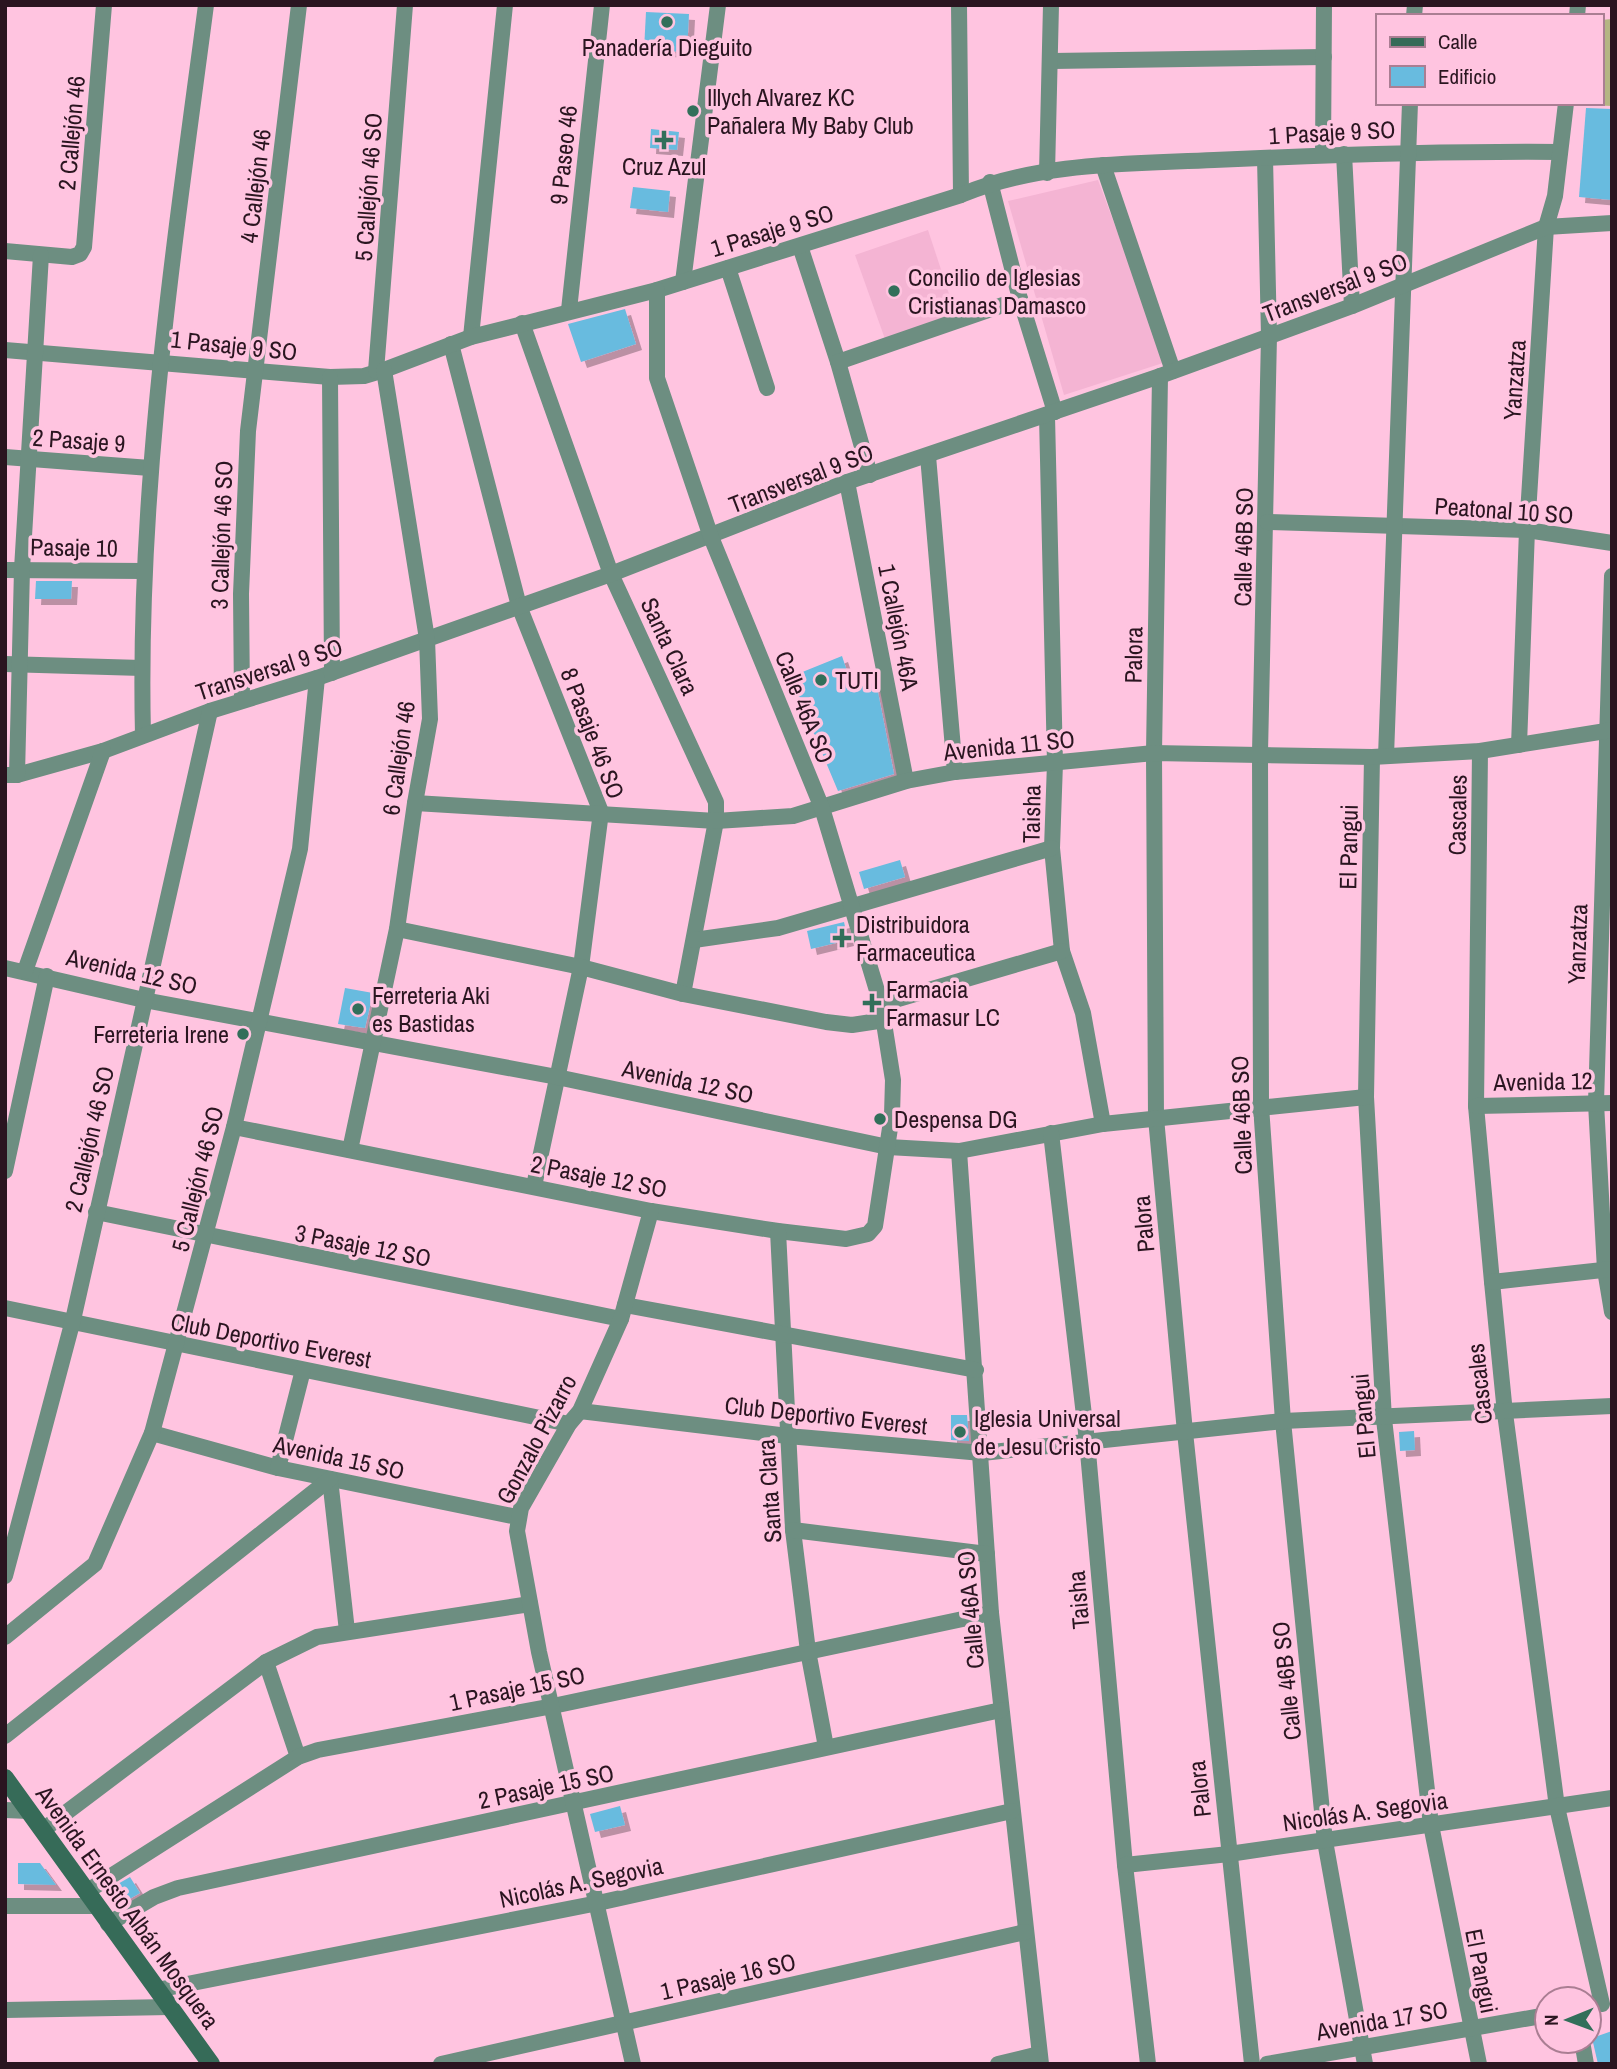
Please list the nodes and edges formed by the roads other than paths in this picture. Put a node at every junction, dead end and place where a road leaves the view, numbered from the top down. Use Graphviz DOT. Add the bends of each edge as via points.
graph roads {
  1 [pos="104,5"];
  2 [pos="206,5"];
  3 [pos="299,5"];
  4 [pos="405,5"];
  5 [pos="505,5"];
  6 [pos="602,5"];
  7 [pos="718,5"];
  8 [pos="959,5"];
  9 [pos="1051,5"];
  10 [pos="1324,5"];
  11 [pos="1324,57"];
  12 [pos="1052,61"];
  13 [pos="1410,105"];
  14 [pos="1566,105"];
  15 [pos="1408,151"];
  16 [pos="1560,152"];
  17 [pos="1344,154"];
  18 [pos="1323,155"];
  19 [pos="1265,158"];
  20 [pos="1103,165"];
  21 [pos="1047,173"];
  22 [pos="990,182"];
  23 [pos="961,195"];
  24 [pos="1612,223"];
  25 [pos="1546,227"];
  26 [pos="800,246"];
  27 [pos="5,251"];
  28 [pos="41,255"];
  29 [pos="728,268"];
  30 [pos="683,282"];
  31 [pos="1403,286"];
  32 [pos="657,290"];
  33 [pos="1020,299"];
  34 [pos="1353,306"];
  35 [pos="569,310"];
  36 [pos="522,323"];
  37 [pos="1269,336"];
  38 [pos="471,337"];
  39 [pos="452,344"];
  40 [pos="5,350"];
  41 [pos="34,352"];
  42 [pos="159,361"];
  43 [pos="838,362"];
  44 [pos="380,371"];
  45 [pos="257,372"];
  46 [pos="1167,374"];
  47 [pos="330,377"];
  48 [pos="767,388"];
  49 [pos="1051,414"];
  50 [pos="928,456"];
  51 [pos="5,457"];
  52 [pos="28,458"];
  53 [pos="150,468"];
  54 [pos="870,475"];
  55 [pos="847,482"];
  56 [pos="1267,522"];
  57 [pos="1393,525"];
  58 [pos="1527,530"];
  59 [pos="711,537"];
  60 [pos="1612,543"];
  61 [pos="14,569"];
  62 [pos="143,571"];
  63 [pos="611,574"];
  64 [pos="1612,576"];
  65 [pos="519,606"];
  66 [pos="427,639"];
  67 [pos="13,664"];
  68 [pos="142,668"];
  69 [pos="325,676"];
  70 [pos="242,700"];
  71 [pos="210,711"];
  72 [pos="1610,730"];
  73 [pos="144,735"];
  74 [pos="1519,745"];
  75 [pos="103,751"];
  76 [pos="1480,751"];
  77 [pos="1154,753"];
  78 [pos="1260,753"];
  79 [pos="1379,757"];
  80 [pos="1055,763"];
  81 [pos="955,772"];
  82 [pos="11,775"];
  83 [pos="906,780"];
  84 [pos="415,803"];
  85 [pos="822,808"];
  86 [pos="601,812"];
  87 [pos="716,821"];
  88 [pos="1607,846"];
  89 [pos="1052,848"];
  90 [pos="853,905"];
  91 [pos="397,929"];
  92 [pos="694,940"];
  93 [pos="1062,951"];
  94 [pos="581,967"];
  95 [pos="5,968"];
  96 [pos="25,971"];
  97 [pos="47,976"];
  98 [pos="683,994"];
  99 [pos="144,1000"];
  100 [pos="881,1004"];
  101 [pos="258,1020"];
  102 [pos="885,1020"];
  103 [pos="375,1042"];
  104 [pos="557,1077"];
  105 [pos="1366,1097"];
  106 [pos="1604,1103"];
  107 [pos="1261,1106"];
  108 [pos="1476,1106"];
  109 [pos="1156,1118"];
  110 [pos="1103,1124"];
  111 [pos="234,1127"];
  112 [pos="1051,1133"];
  113 [pos="888,1147"];
  114 [pos="350,1150"];
  115 [pos="959,1151"];
  116 [pos="5,1171"];
  117 [pos="534,1186"];
  118 [pos="651,1211"];
  119 [pos="96,1212"];
  120 [pos="778,1231"];
  121 [pos="206,1237"];
  122 [pos="1608,1269"];
  123 [pos="1492,1282"];
  124 [pos="5,1308"];
  125 [pos="623,1312"];
  126 [pos="1612,1312"];
  127 [pos="73,1320"];
  128 [pos="782,1333"];
  129 [pos="178,1346"];
  130 [pos="303,1370"];
  131 [pos="976,1370"];
  132 [pos="1612,1406"];
  133 [pos="1505,1413"];
  134 [pos="575,1417"];
  135 [pos="1384,1419"];
  136 [pos="1283,1421"];
  137 [pos="1185,1432"];
  138 [pos="152,1433"];
  139 [pos="788,1436"];
  140 [pos="1087,1441"];
  141 [pos="982,1453"];
  142 [pos="278,1468"];
  143 [pos="330,1479"];
  144 [pos="517,1517"];
  145 [pos="793,1530"];
  146 [pos="987,1554"];
  147 [pos="5,1576"];
  148 [pos="530,1604"];
  149 [pos="992,1613"];
  150 [pos="347,1631"];
  151 [pos="5,1637"];
  152 [pos="808,1651"];
  153 [pos="266,1662"];
  154 [pos="553,1706"];
  155 [pos="1001,1710"];
  156 [pos="5,1736"];
  157 [pos="826,1746"];
  158 [pos="298,1757"];
  159 [pos="5,1778"];
  160 [pos="1612,1798"];
  161 [pos="575,1804"];
  162 [pos="1557,1807"];
  163 [pos="5,1810"];
  164 [pos="29,1811"];
  165 [pos="1012,1811"];
  166 [pos="1431,1825"];
  167 [pos="43,1830"];
  168 [pos="1325,1841"];
  169 [pos="1228,1854"];
  170 [pos="1125,1865"];
  171 [pos="91,1899"];
  172 [pos="598,1903"];
  173 [pos="5,1906"];
  174 [pos="108,1924"];
  175 [pos="1025,1932"];
  176 [pos="1597,1985"];
  177 [pos="157,1990"];
  178 [pos="170,2007"];
  179 [pos="5,2010"];
  180 [pos="1533,2017"];
  181 [pos="625,2022"];
  182 [pos="1470,2028"];
  183 [pos="1360,2046"];
  184 [pos="1040,2059"];
  185 [pos="211,2064"];
  186 [pos="441,2064"];
  187 [pos="633,2064"];
  188 [pos="998,2064"];
  189 [pos="1148,2064"];
  190 [pos="1252,2064"];
  191 [pos="1267,2064"];
  192 [pos="1365,2064"];
  193 [pos="1479,2064"];
  1 -- 28 [label="street, 2 Callejón 46" via="84,247 72,257"];
  2 -- 42 [label="street"];
  3 -- 45 [label="street, 4 Callejón 46"];
  4 -- 44 [label="street, 5 Callejón 46 SO"];
  5 -- 38 [label="street"];
  6 -- 35 [label="street, 9 Paseo 46"];
  7 -- 30 [label="street"];
  8 -- 23 [label="street"];
  9 -- 12 [label="street"];
  10 -- 11 [label="street"];
  11 -- 12 [label="street"];
  11 -- 18 [label="street"];
  12 -- 21 [label="street"];
  13 -- 15 [label="street, El Pangui"];
  14 -- 16 [label="street, Yanzatza"];
  15 -- 16 [label="street, 1 Pasaje 9 SO"];
  15 -- 17 [label="street, 1 Pasaje 9 SO"];
  15 -- 31 [label="street, El Pangui"];
  16 -- 25 [label="street, Yanzatza"];
  17 -- 18 [label="street, 1 Pasaje 9 SO"];
  17 -- 34 [label="street"];
  18 -- 19 [label="street, 1 Pasaje 9 SO"];
  19 -- 20 [label="street, 1 Pasaje 9 SO"];
  19 -- 37 [label="street, Calle 46B SO"];
  20 -- 21 [label="street, 1 Pasaje 9 SO"];
  20 -- 46 [label="street, Palora"];
  21 -- 22 [label="street, 1 Pasaje 9 SO"];
  22 -- 23 [label="street, 1 Pasaje 9 SO"];
  22 -- 33 [label="street, Taisha"];
  23 -- 26 [label="street, 1 Pasaje 9 SO"];
  24 -- 25 [label="street, Transversal 9 SO"];
  25 -- 31 [label="street, Transversal 9 SO"];
  25 -- 58 [label="street, Yanzatza"];
  26 -- 29 [label="street, 1 Pasaje 9 SO"];
  26 -- 43 [label="street"];
  27 -- 28 [label="street"];
  28 -- 41 [label="street"];
  29 -- 30 [label="street, 1 Pasaje 9 SO"];
  29 -- 48 [label="street"];
  30 -- 32 [label="street, 1 Pasaje 9 SO"];
  31 -- 34 [label="street, Transversal 9 SO"];
  31 -- 57 [label="street, El Pangui"];
  32 -- 35 [label="street, 1 Pasaje 9 SO"];
  32 -- 59 [label="street, Calle 46A SO" via="657,378"];
  33 -- 43 [label="street"];
  33 -- 49 [label="street, Taisha"];
  34 -- 37 [label="street, Transversal 9 SO"];
  35 -- 36 [label="street, 1 Pasaje 9 SO"];
  36 -- 38 [label="street, 1 Pasaje 9 SO"];
  36 -- 63 [label="street, Santa Clara"];
  37 -- 46 [label="street, Transversal 9 SO"];
  37 -- 56 [label="street, Calle 46B SO"];
  38 -- 39 [label="street, 1 Pasaje 9 SO"];
  39 -- 44 [label="street, 1 Pasaje 9 SO"];
  39 -- 65 [label="street, 8 Pasaje 46 SO"];
  40 -- 41 [label="street, 1 Pasaje 9 SO"];
  41 -- 42 [label="street, 1 Pasaje 9 SO"];
  41 -- 52 [label="street"];
  42 -- 45 [label="street, 1 Pasaje 9 SO"];
  42 -- 53 [label="street"];
  43 -- 54 [label="street"];
  44 -- 47 [label="street, 1 Pasaje 9 SO"];
  44 -- 66 [label="street, 6 Callejón 46"];
  45 -- 47 [label="street, 1 Pasaje 9 SO"];
  45 -- 70 [label="street, 3 Callejón 46 SO" via="247,444"];
  46 -- 49 [label="street, Transversal 9 SO"];
  46 -- 77 [label="street, Palora"];
  47 -- 69 [label="street, 5 Callejón 46 SO"];
  49 -- 50 [label="street, Transversal 9 SO"];
  49 -- 80 [label="street, Taisha"];
  50 -- 54 [label="street, Transversal 9 SO"];
  50 -- 81 [label="street"];
  51 -- 52 [label="street, 2 Pasaje 9"];
  52 -- 53 [label="street, 2 Pasaje 9"];
  52 -- 61 [label="street"];
  53 -- 62 [label="street"];
  54 -- 55 [label="street, Transversal 9 SO"];
  55 -- 59 [label="street, Transversal 9 SO"];
  55 -- 83 [label="street, 1 Callejón 46A"];
  56 -- 57 [label="street, Peatonal 10 SO"];
  56 -- 78 [label="street, Calle 46B SO"];
  57 -- 58 [label="street, Peatonal 10 SO"];
  57 -- 79 [label="street, El Pangui"];
  58 -- 60 [label="street, Peatonal 10 SO"];
  58 -- 74 [label="street, Yanzatza"];
  59 -- 63 [label="street, Transversal 9 SO"];
  59 -- 85 [label="street, Calle 46A SO"];
  61 -- 62 [label="street, Pasaje 10"];
  61 -- 67 [label="street"];
  62 -- 68 [label="street"];
  63 -- 65 [label="street, Transversal 9 SO"];
  63 -- 87 [label="street, Santa Clara" via="714,792"];
  64 -- 72 [label="street, Yanzatza"];
  65 -- 66 [label="street, Transversal 9 SO"];
  65 -- 86 [label="street, 8 Pasaje 46 SO"];
  66 -- 69 [label="street, Transversal 9 SO"];
  66 -- 84 [label="street, 6 Callejón 46" via="430,719"];
  67 -- 68 [label="street"];
  67 -- 82 [label="street"];
  68 -- 73 [label="street"];
  69 -- 70 [label="street, Transversal 9 SO"];
  69 -- 101 [label="street, 5 Callejón 46 SO" via="300,849"];
  70 -- 71 [label="street, Transversal 9 SO"];
  71 -- 73 [label="street, Transversal 9 SO"];
  71 -- 99 [label="street, 2 Callejón 46 SO"];
  72 -- 74 [label="street, Avenida 11 SO"];
  72 -- 88 [label="street, Yanzatza"];
  73 -- 75 [label="street, Transversal 9 SO"];
  74 -- 76 [label="street, Avenida 11 SO"];
  75 -- 82 [label="street, Transversal 9 SO"];
  75 -- 96 [label="street"];
  76 -- 79 [label="street, Avenida 11 SO"];
  76 -- 108 [label="street, Cascales"];
  77 -- 78 [label="street, Avenida 11 SO"];
  77 -- 80 [label="street, Avenida 11 SO"];
  77 -- 109 [label="street, Palora"];
  78 -- 79 [label="street, Avenida 11 SO"];
  78 -- 107 [label="street, Calle 46B SO"];
  79 -- 105 [label="street, El Pangui"];
  80 -- 81 [label="street, Avenida 11 SO"];
  80 -- 89 [label="street, Taisha"];
  81 -- 83 [label="street, Avenida 11 SO"];
  83 -- 85 [label="street, Avenida 11 SO"];
  84 -- 86 [label="street, Avenida 11 SO"];
  84 -- 91 [label="street, 6 Callejón 46"];
  85 -- 87 [label="street, Avenida 11 SO" via="793,816"];
  85 -- 90 [label="street, Calle 46A SO"];
  86 -- 87 [label="street, Avenida 11 SO"];
  86 -- 94 [label="street, 8 Pasaje 46 SO"];
  87 -- 92 [label="street, Santa Clara"];
  88 -- 106 [label="street, Yanzatza"];
  89 -- 90 [label="street"];
  89 -- 93 [label="street, Taisha"];
  90 -- 92 [label="street" via="778,928"];
  90 -- 100 [label="street, Calle 46A SO"];
  91 -- 94 [label="street"];
  91 -- 103 [label="street, 6 Callejón 46"];
  92 -- 98 [label="street, Santa Clara"];
  93 -- 100 [label="street"];
  93 -- 110 [label="street, Taisha" via="1083,1013"];
  94 -- 98 [label="street"];
  94 -- 104 [label="street, 8 Pasaje 46 SO"];
  95 -- 96 [label="street, Avenida 12 SO"];
  96 -- 97 [label="street, Avenida 12 SO"];
  97 -- 99 [label="street, Avenida 12 SO"];
  97 -- 116 [label="street"];
  98 -- 102 [label="street" via="826,1022 852,1025"];
  99 -- 101 [label="street, Avenida 12 SO"];
  99 -- 119 [label="street, 2 Callejón 46 SO"];
  100 -- 102 [label="street, Calle 46A SO"];
  101 -- 103 [label="street, Avenida 12 SO"];
  101 -- 111 [label="street, 5 Callejón 46 SO"];
  102 -- 113 [label="street, Calle 46A SO" via="893,1080"];
  103 -- 104 [label="street, Avenida 12 SO"];
  103 -- 114 [label="street, 6 Callejón 46"];
  104 -- 113 [label="street, Avenida 12 SO"];
  104 -- 117 [label="street, 8 Pasaje 46 SO"];
  105 -- 107 [label="street, Avenida 12 SO"];
  105 -- 135 [label="street, El Pangui"];
  106 -- 108 [label="street, Avenida 12"];
  106 -- 122 [label="street, Yanzatza"];
  107 -- 109 [label="street, Avenida 12 SO"];
  107 -- 136 [label="street, Calle 46B SO"];
  108 -- 123 [label="street, Cascales"];
  109 -- 110 [label="street, Avenida 12 SO"];
  109 -- 137 [label="street, Palora"];
  110 -- 112 [label="street, Avenida 12 SO"];
  111 -- 114 [label="street, 2 Pasaje 12 SO"];
  111 -- 121 [label="street, 5 Callejón 46 SO"];
  112 -- 115 [label="street, Avenida 12 SO"];
  112 -- 140 [label="street, Taisha"];
  113 -- 115 [label="street, Avenida 12 SO"];
  113 -- 120 [label="street, 2 Pasaje 12 SO" via="879,1214 868,1234 846,1239"];
  114 -- 117 [label="street, 2 Pasaje 12 SO"];
  115 -- 131 [label="street, Calle 46A SO"];
  117 -- 118 [label="street, 2 Pasaje 12 SO"];
  118 -- 120 [label="street, 2 Pasaje 12 SO"];
  118 -- 125 [label="street, Gonzalo Pizarro"];
  119 -- 121 [label="street, 3 Pasaje 12 SO"];
  119 -- 127 [label="street, 2 Callejón 46 SO"];
  120 -- 128 [label="street, Santa Clara"];
  121 -- 125 [label="street, 3 Pasaje 12 SO"];
  121 -- 129 [label="street, 5 Callejón 46 SO"];
  122 -- 123 [label="street"];
  122 -- 126 [label="street, Yanzatza"];
  123 -- 133 [label="street, Cascales"];
  124 -- 127 [label="street, Club Deportivo Everest"];
  125 -- 128 [label="street, 3 Pasaje 12 SO"];
  125 -- 134 [label="street, Gonzalo Pizarro"];
  127 -- 129 [label="street, Club Deportivo Everest"];
  127 -- 147 [label="street, 2 Callejón 46 SO"];
  128 -- 131 [label="street, 3 Pasaje 12 SO"];
  128 -- 139 [label="street, Santa Clara"];
  129 -- 130 [label="street, Club Deportivo Everest"];
  129 -- 138 [label="street, 5 Callejón 46 SO"];
  130 -- 134 [label="street, Club Deportivo Everest"];
  130 -- 142 [label="street"];
  131 -- 141 [label="street, Calle 46A SO"];
  132 -- 133 [label="street, Club Deportivo Everest"];
  133 -- 135 [label="street, Club Deportivo Everest"];
  133 -- 162 [label="street, Cascales"];
  134 -- 139 [label="street, Club Deportivo Everest"];
  134 -- 144 [label="street, Gonzalo Pizarro"];
  135 -- 136 [label="street, Club Deportivo Everest"];
  135 -- 166 [label="street, El Pangui"];
  136 -- 137 [label="street, Club Deportivo Everest"];
  136 -- 168 [label="street, Calle 46B SO"];
  137 -- 140 [label="street, Club Deportivo Everest"];
  137 -- 169 [label="street, Palora"];
  138 -- 142 [label="street, Avenida 15 SO"];
  138 -- 151 [label="street, 5 Callejón 46 SO" via="95,1564"];
  139 -- 141 [label="street, Club Deportivo Everest"];
  139 -- 145 [label="street, Santa Clara"];
  140 -- 141 [label="street, Club Deportivo Everest"];
  140 -- 170 [label="street, Taisha"];
  141 -- 146 [label="street, Calle 46A SO"];
  142 -- 143 [label="street, Avenida 15 SO"];
  143 -- 144 [label="street, Avenida 15 SO"];
  143 -- 150 [label="street"];
  143 -- 156 [label="street"];
  144 -- 148 [label="street, Gonzalo Pizarro"];
  145 -- 146 [label="street"];
  145 -- 152 [label="street, Santa Clara"];
  146 -- 149 [label="street, Calle 46A SO"];
  148 -- 150 [label="street"];
  148 -- 154 [label="street, Gonzalo Pizarro"];
  149 -- 152 [label="street, 1 Pasaje 15 SO"];
  149 -- 155 [label="street, Calle 46A SO"];
  150 -- 153 [label="street" via="317,1637"];
  152 -- 154 [label="street, 1 Pasaje 15 SO"];
  152 -- 157 [label="street, Santa Clara"];
  153 -- 158 [label="street"];
  153 -- 167 [label="street"];
  154 -- 158 [label="street, 1 Pasaje 15 SO"];
  154 -- 161 [label="street, Gonzalo Pizarro"];
  155 -- 157 [label="street, 2 Pasaje 15 SO"];
  155 -- 165 [label="street, Calle 46A SO"];
  157 -- 161 [label="street, 2 Pasaje 15 SO"];
  158 -- 171 [label="street, 1 Pasaje 15 SO"];
  159 -- 164 [label="street, Avenida Ernesto Albán Mosquera"];
  160 -- 162 [label="street, Nicolás A. Segovia"];
  161 -- 172 [label="street, Gonzalo Pizarro"];
  161 -- 174 [label="street, 2 Pasaje 15 SO" via="178,1888"];
  162 -- 166 [label="street, Nicolás A. Segovia"];
  162 -- 176 [label="street, Cascales"];
  163 -- 164 [label="street"];
  164 -- 167 [label="street, Avenida Ernesto Albán Mosquera"];
  165 -- 172 [label="street, Nicolás A. Segovia"];
  165 -- 175 [label="street, Calle 46A SO"];
  166 -- 168 [label="street, Nicolás A. Segovia"];
  166 -- 182 [label="street, El Pangui"];
  167 -- 171 [label="street, Avenida Ernesto Albán Mosquera"];
  168 -- 169 [label="street, Nicolás A. Segovia"];
  168 -- 183 [label="street, Calle 46B SO"];
  169 -- 170 [label="street, Nicolás A. Segovia"];
  169 -- 190 [label="street, Palora"];
  170 -- 189 [label="street, Taisha"];
  171 -- 173 [label="street"];
  171 -- 174 [label="street, Avenida Ernesto Albán Mosquera"];
  172 -- 177 [label="street, Nicolás A. Segovia"];
  172 -- 181 [label="street, Gonzalo Pizarro"];
  174 -- 177 [label="street, Avenida Ernesto Albán Mosquera"];
  175 -- 181 [label="street, 1 Pasaje 16 SO"];
  175 -- 184 [label="street, Calle 46A SO"];
  177 -- 178 [label="street, Avenida Ernesto Albán Mosquera"];
  178 -- 179 [label="street"];
  178 -- 185 [label="street, Avenida Ernesto Albán Mosquera"];
  180 -- 182 [label="street, Avenida 17 SO"];
  181 -- 186 [label="street, 1 Pasaje 16 SO"];
  181 -- 187 [label="street, Gonzalo Pizarro"];
  182 -- 183 [label="street, Avenida 17 SO"];
  182 -- 193 [label="street, El Pangui"];
  183 -- 191 [label="street, Avenida 17 SO"];
  183 -- 192 [label="street, Calle 46B SO"];
  184 -- 188 [label="street"];
}
